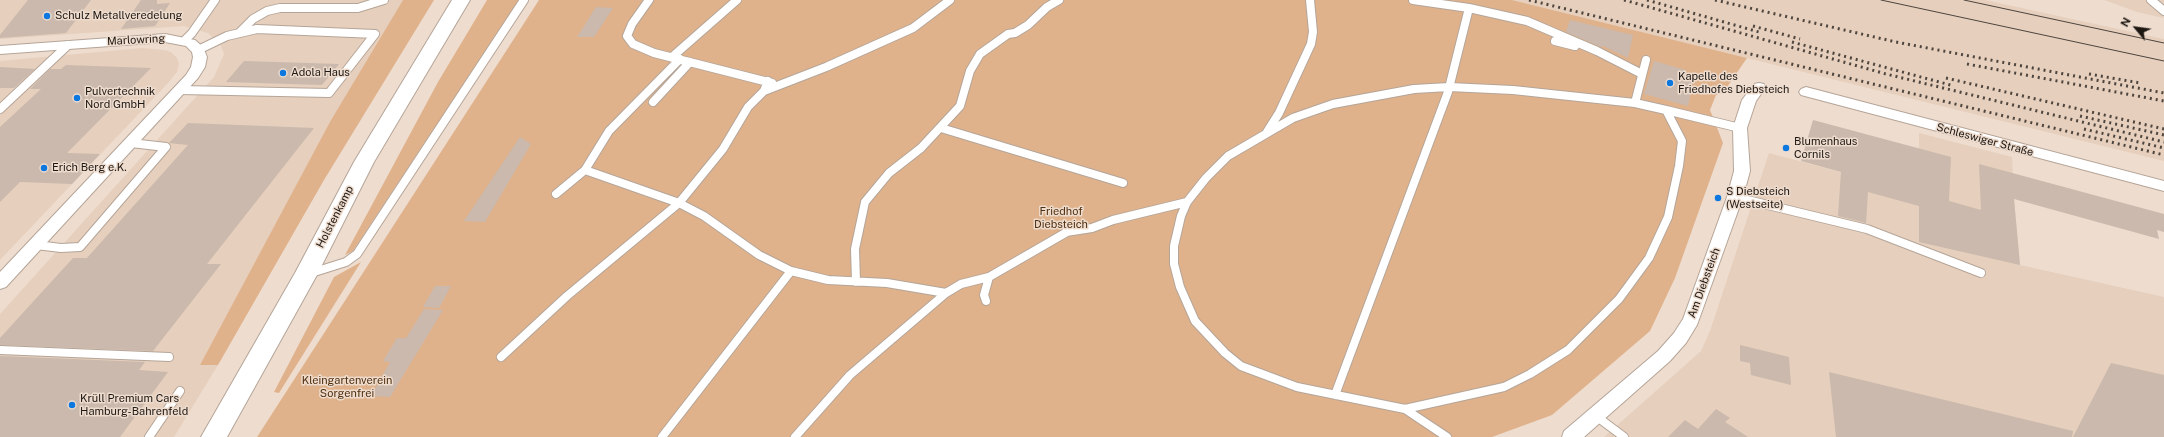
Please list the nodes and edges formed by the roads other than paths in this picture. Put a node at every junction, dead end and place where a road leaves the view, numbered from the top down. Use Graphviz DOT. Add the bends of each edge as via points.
graph roads {
  1 [pos="215,0"];
  2 [pos="384,0"];
  3 [pos="461,0"];
  4 [pos="524,0"];
  5 [pos="649,0"];
  6 [pos="737,0"];
  7 [pos="950,0"];
  8 [pos="1059,0"];
  9 [pos="1310,0"];
  10 [pos="1413,0"];
  11 [pos="2151,0"];
  12 [pos="1469,8"];
  13 [pos="2164,11"];
  14 [pos="240,32"];
  15 [pos="184,41"];
  16 [pos="68,45"];
  17 [pos="0,50"];
  18 [pos="198,50"];
  19 [pos="672,57"];
  20 [pos="680,59"];
  21 [pos="1646,60"];
  22 [pos="690,62"];
  23 [pos="1642,74"];
  24 [pos="768,82"];
  25 [pos="778,85"];
  26 [pos="1759,86"];
  27 [pos="1449,87"];
  28 [pos="180,90"];
  29 [pos="764,91"];
  30 [pos="1806,92"];
  31 [pos="653,102"];
  32 [pos="1635,103"];
  33 [pos="0,109"];
  34 [pos="1666,110"];
  35 [pos="941,128"];
  36 [pos="1740,128"];
  37 [pos="1265,134"];
  38 [pos="131,143"];
  39 [pos="585,170"];
  40 [pos="1123,183"];
  41 [pos="2164,186"];
  42 [pos="556,194"];
  43 [pos="1735,197"];
  44 [pos="1186,202"];
  45 [pos="678,203"];
  46 [pos="36,245"];
  47 [pos="791,271"];
  48 [pos="1980,273"];
  49 [pos="305,275"];
  50 [pos="989,277"];
  51 [pos="856,282"];
  52 [pos="0,283"];
  53 [pos="946,293"];
  54 [pos="986,301"];
  55 [pos="0,350"];
  56 [pos="169,357"];
  57 [pos="501,357"];
  58 [pos="180,391"];
  59 [pos="1335,396"];
  60 [pos="1405,409"];
  61 [pos="1596,416"];
  62 [pos="149,437"];
  63 [pos="214,437"];
  64 [pos="662,437"];
  65 [pos="796,437"];
  66 [pos="1447,437"];
  67 [pos="1571,437"];
  68 [pos="1624,437"];
  1 -- 15 [label="lane"];
  2 -- 14 [label="lane" via="358,8 280,8 253,19"];
  3 -- 49 [label="main road, Holstenkamp" via="364,162"];
  4 -- 49 [label="lane" via="357,254 346,262"];
  5 -- 19 [label="lane" via="627,36 633,44"];
  6 -- 19 [label="lane"];
  7 -- 25 [label="lane" via="913,28 811,74"];
  8 -- 35 [label="lane" via="1047,7 1028,25 1008,34 980,54 970,71 960,106"];
  9 -- 37 [label="lane" via="1313,32 1311,44 1279,113"];
  10 -- 12 [label="lane"];
  11 -- 13 [label="lane"];
  12 -- 23 [label="lane" via="1527,21 1561,36 1554,41 1597,51"];
  12 -- 27 [label="lane"];
  14 -- 18 [label="lane"];
  14 -- 28 [label="lane" via="257,29 375,34 329,93"];
  15 -- 16 [label="street, Marlowring" via="165,38"];
  15 -- 18 [label="street, Marlowring"];
  16 -- 17 [label="street, Marlowring"];
  16 -- 33 [label="lane"];
  18 -- 28 [label="street" via="198,67"];
  19 -- 20 [label="lane"];
  20 -- 22 [label="lane"];
  20 -- 39 [label="lane" via="609,131"];
  21 -- 23 [label="lane"];
  22 -- 24 [label="lane"];
  22 -- 31 [label="lane"];
  23 -- 32 [label="lane"];
  24 -- 25 [label="lane"];
  24 -- 29 [label="lane"];
  25 -- 29 [label="lane"];
  26 -- 36 [label="street, Am Diebsteich" via="1749,100"];
  27 -- 32 [label="lane" via="1513,90"];
  27 -- 37 [label="lane" via="1390,92 1332,104 1293,118"];
  27 -- 59 [label="lane"];
  28 -- 38 [label="street"];
  29 -- 45 [label="lane" via="748,107 724,149"];
  30 -- 41 [label="street, Schleswiger Straße"];
  32 -- 34 [label="lane"];
  34 -- 36 [label="lane"];
  34 -- 60 [label="lane" via="1682,141 1672,204 1657,243 1619,299 1568,350 1530,374 1504,387"];
  35 -- 40 [label="lane"];
  35 -- 51 [label="lane" via="912,156 889,173 865,202 854,249"];
  36 -- 43 [label="street, Am Diebsteich" via="1742,171"];
  37 -- 44 [label="lane" via="1228,156"];
  38 -- 46 [label="street"];
  38 -- 46 [label="lane" via="166,147 80,247"];
  39 -- 42 [label="lane"];
  39 -- 45 [label="lane"];
  43 -- 48 [label="lane" via="1867,229"];
  43 -- 61 [label="street, Am Diebsteich" via="1691,320 1680,338 1664,356"];
  44 -- 50 [label="lane" via="1113,220 1092,228 1066,232"];
  44 -- 59 [label="lane" via="1174,246 1174,264 1180,287 1195,321 1241,366 1297,387"];
  45 -- 47 [label="lane" via="704,216 759,255"];
  45 -- 57 [label="lane" via="567,296"];
  46 -- 52 [label="street"];
  47 -- 51 [label="lane" via="828,280"];
  47 -- 64 [label="lane"];
  49 -- 63 [label="main road, Holstenkamp"];
  50 -- 53 [label="lane" via="961,284"];
  50 -- 54 [label="lane" via="984,295"];
  51 -- 53 [label="lane" via="888,283"];
  53 -- 65 [label="lane" via="850,375"];
  55 -- 56 [label="lane"];
  58 -- 62 [label="lane"];
  59 -- 60 [label="lane"];
  60 -- 66 [label="lane"];
  61 -- 67 [label="street, Am Diebsteich"];
  61 -- 68 [label="lane"];
}
